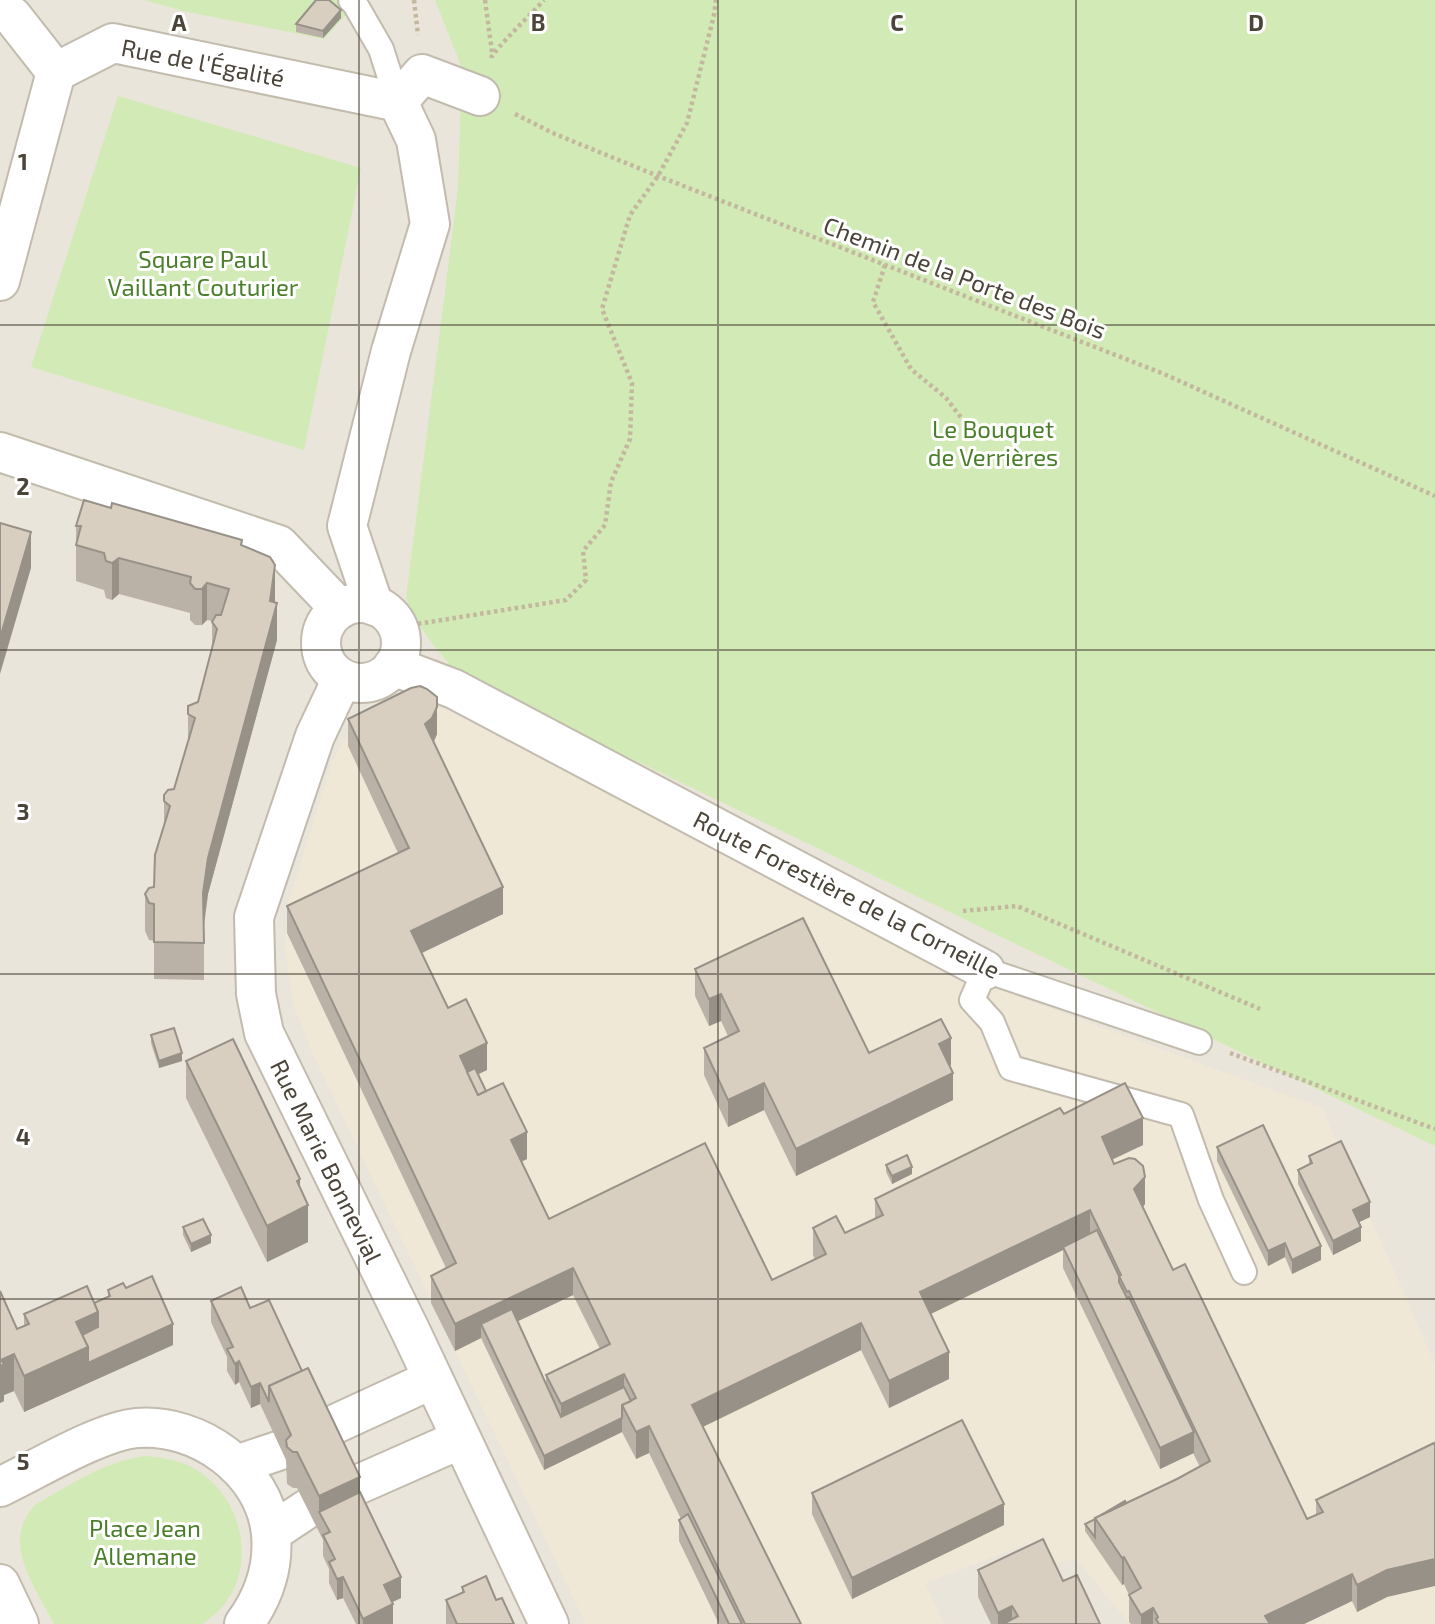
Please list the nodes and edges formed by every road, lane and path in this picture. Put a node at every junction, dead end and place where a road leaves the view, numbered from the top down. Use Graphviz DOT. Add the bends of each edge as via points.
graph roads {
  1 [pos="351,0"];
  2 [pos="485,0"];
  3 [pos="544,0"];
  4 [pos="716,0"];
  5 [pos="0,10"];
  6 [pos="492,53"];
  7 [pos="56,72"];
  8 [pos="480,96"];
  9 [pos="398,102"];
  10 [pos="658,176"];
  11 [pos="885,265"];
  12 [pos="0,281"];
  13 [pos="963,420"];
  14 [pos="0,453"];
  15 [pos="1435,496"];
  16 [pos="377,628"];
  17 [pos="342,679"];
  18 [pos="925,938"];
  19 [pos="985,970"];
  20 [pos="1260,1009"];
  21 [pos="1199,1042"];
  22 [pos="1435,1129"];
  23 [pos="1244,1272"];
  24 [pos="433,1379"];
  25 [pos="320,1431"];
  26 [pos="461,1439"];
  27 [pos="281,1450"];
  28 [pos="236,1465"];
  29 [pos="0,1487"];
  30 [pos="348,1489"];
  31 [pos="307,1508"];
  32 [pos="271,1533"];
  33 [pos="244,1624"];
  34 [pos="549,1624"];
  1 -- 9 [label="lane" via="381,50"];
  2 -- 6 [label="path"];
  3 -- 6 [label="path"];
  4 -- 10 [label="path" via="687,123"];
  5 -- 7 [label="street" via="12,16"];
  6 -- 8 [label="path"];
  7 -- 9 [label="street, Rue de l'Égalité" via="113,43"];
  7 -- 12 [label="street"];
  8 -- 9 [label="street" via="422,74"];
  8 -- 10 [label="path, Chemin de la Porte des Bois" via="555,134"];
  9 -- 16 [label="street" via="416,140 430,224 391,351 347,526"];
  10 -- 11 [label="path, Chemin de la Porte des Bois"];
  10 -- 16 [label="path" via="630,215 602,309 632,383 631,439 611,482 605,525 583,551 586,580 566,600"];
  11 -- 13 [label="path" via="873,302 911,369 946,398"];
  11 -- 15 [label="path, Chemin de la Porte des Bois" via="1164,374"];
  14 -- 16 [label="street" via="279,545"];
  16 -- 17 [label="street" via="386,674 365,683"];
  16 -- 17 [label="street" via="330,617 321,638 326,662"];
  16 -- 18 [label="street, Route Forestière de la Corneille" via="454,689"];
  17 -- 24 [label="street, Rue Marie Bonnevial" via="315,736 254,917 256,995 264,1033"];
  18 -- 19 [label="street, Route Forestière de la Corneille"];
  18 -- 20 [label="path" via="962,911 1017,906"];
  19 -- 21 [label="lane, Route Forestière de la Corneille"];
  19 -- 23 [label="lane" via="972,1000 992,1022 1011,1068 1181,1115 1211,1200"];
  21 -- 22 [label="path"];
  24 -- 25 [label="street"];
  24 -- 26 [label="street, Rue Marie Bonnevial"];
  26 -- 30 [label="street"];
  26 -- 34 [label="street, Rue Marie Bonnevial"];
  27 -- 28 [label="street"];
  28 -- 29 [label="street" via="214,1446 173,1430 137,1428 108,1435"];
  28 -- 32 [label="street" via="257,1492"];
  31 -- 32 [label="street"];
  32 -- 33 [label="street" via="264,1590"];
}
